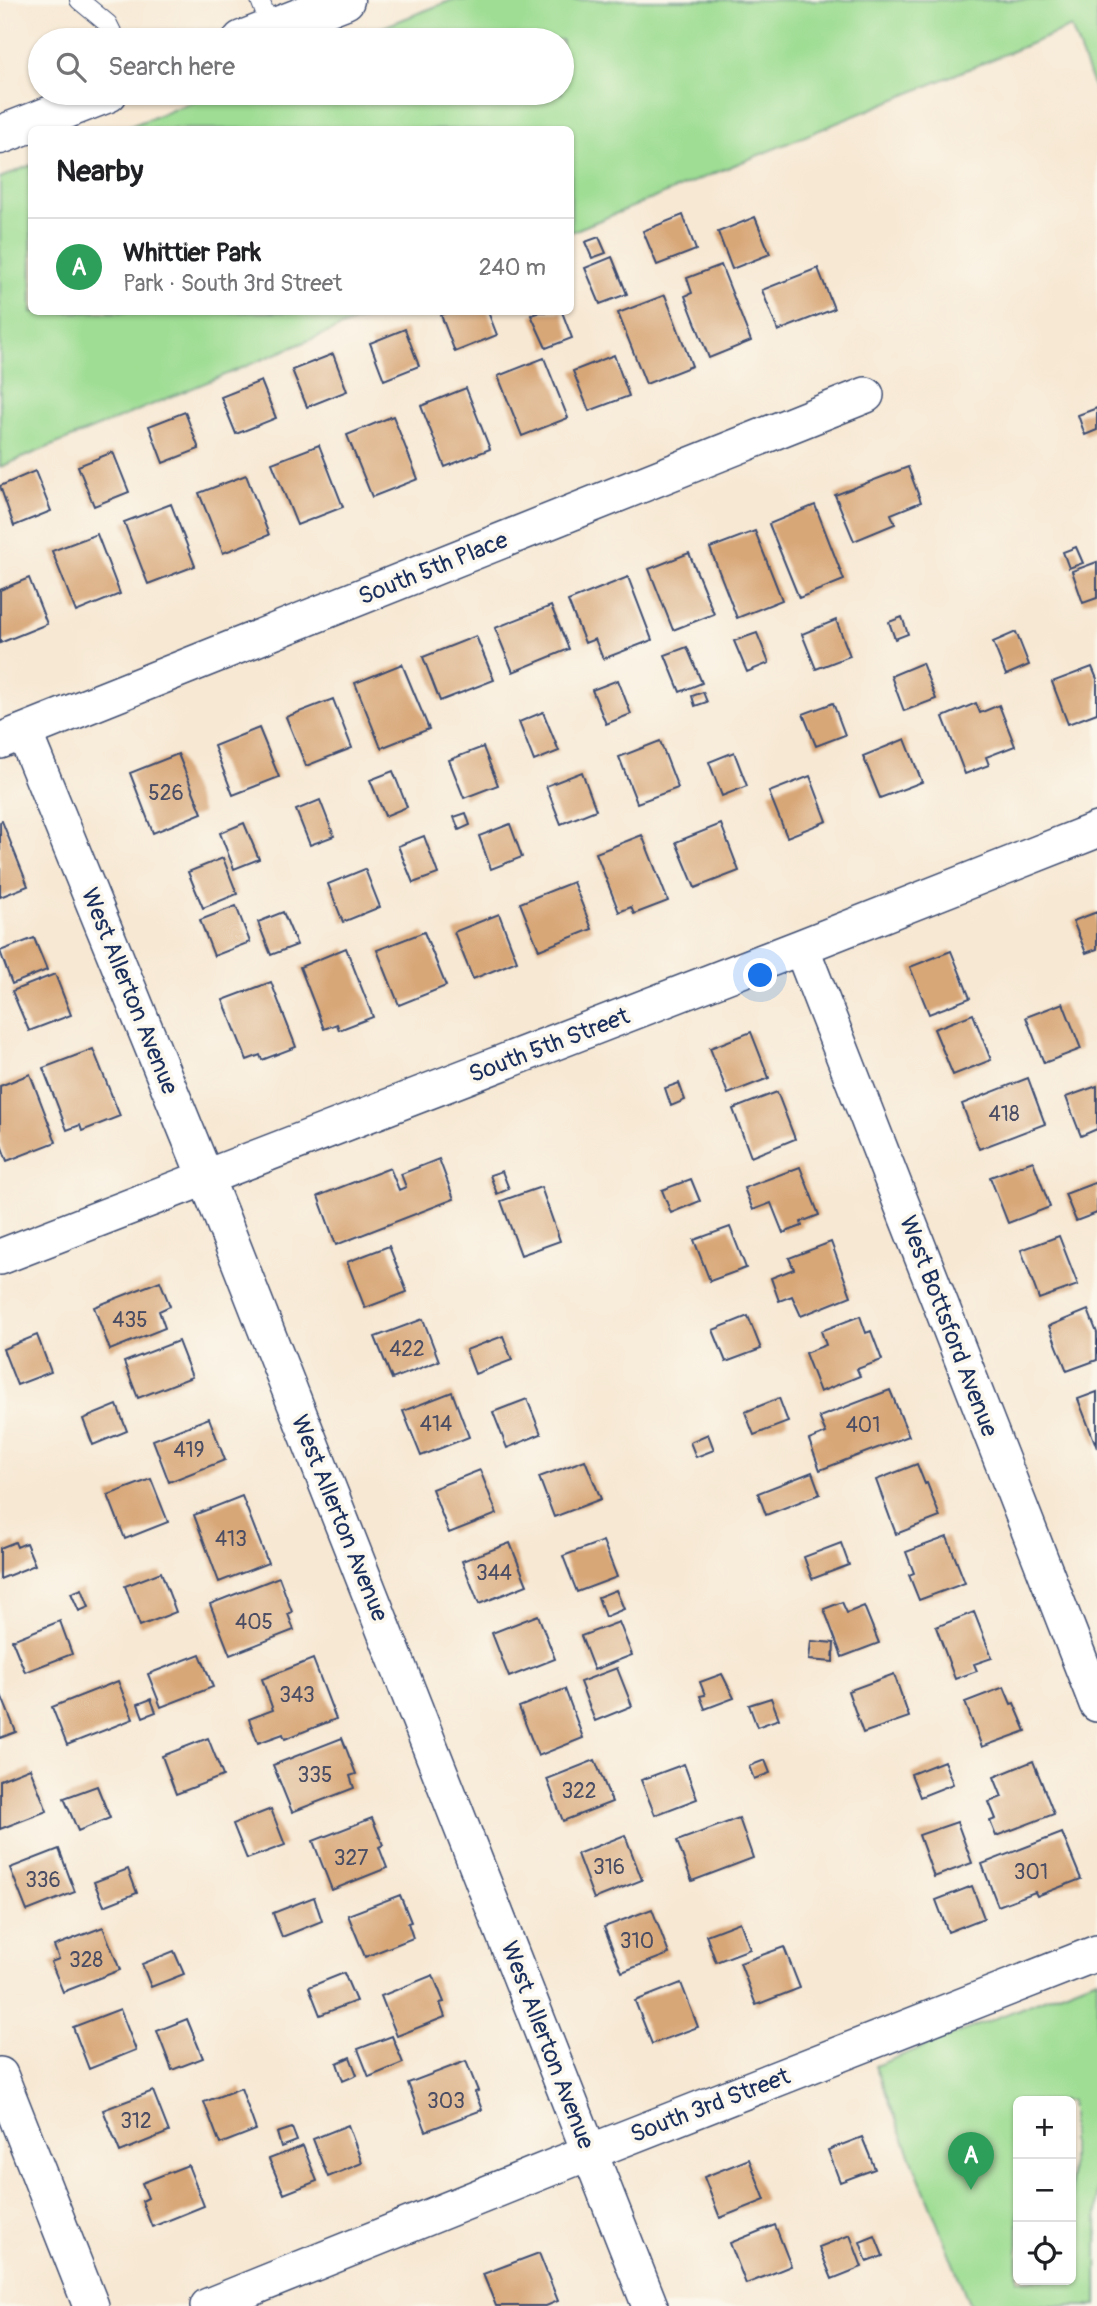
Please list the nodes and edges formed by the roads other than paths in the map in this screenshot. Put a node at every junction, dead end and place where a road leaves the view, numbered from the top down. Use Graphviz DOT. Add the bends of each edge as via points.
graph roads {
  1 [pos="79,0"];
  2 [pos="345,0"];
  3 [pos="258,23"];
  4 [pos="110,28"];
  5 [pos="77,105"];
  6 [pos="0,135"];
  7 [pos="866,395"];
  8 [pos="12,736"];
  9 [pos="1097,830"];
  10 [pos="802,947"];
  11 [pos="205,1178"];
  12 [pos="0,1257"];
  13 [pos="1097,1704"];
  14 [pos="1097,1953"];
  15 [pos="0,2075"];
  16 [pos="590,2152"];
  17 [pos="91,2306"];
  18 [pos="208,2306"];
  19 [pos="650,2306"];
  1 -- 4 [label="lane"];
  2 -- 3 [label="street"];
  5 -- 6 [label="street"];
  7 -- 8 [label="street, South 5th Place"];
  8 -- 11 [label="street, West Allerton Avenue"];
  9 -- 10 [label="street, South 5th Street"];
  10 -- 11 [label="street, South 5th Street"];
  10 -- 13 [label="street, West Bottsford Avenue"];
  11 -- 12 [label="street, South 5th Street"];
  11 -- 16 [label="street, West Allerton Avenue"];
  14 -- 16 [label="street, South 3rd Street"];
  15 -- 17 [label="street"];
  16 -- 18 [label="street, South 3rd Street"];
  16 -- 19 [label="street, West Allerton Avenue"];
}
